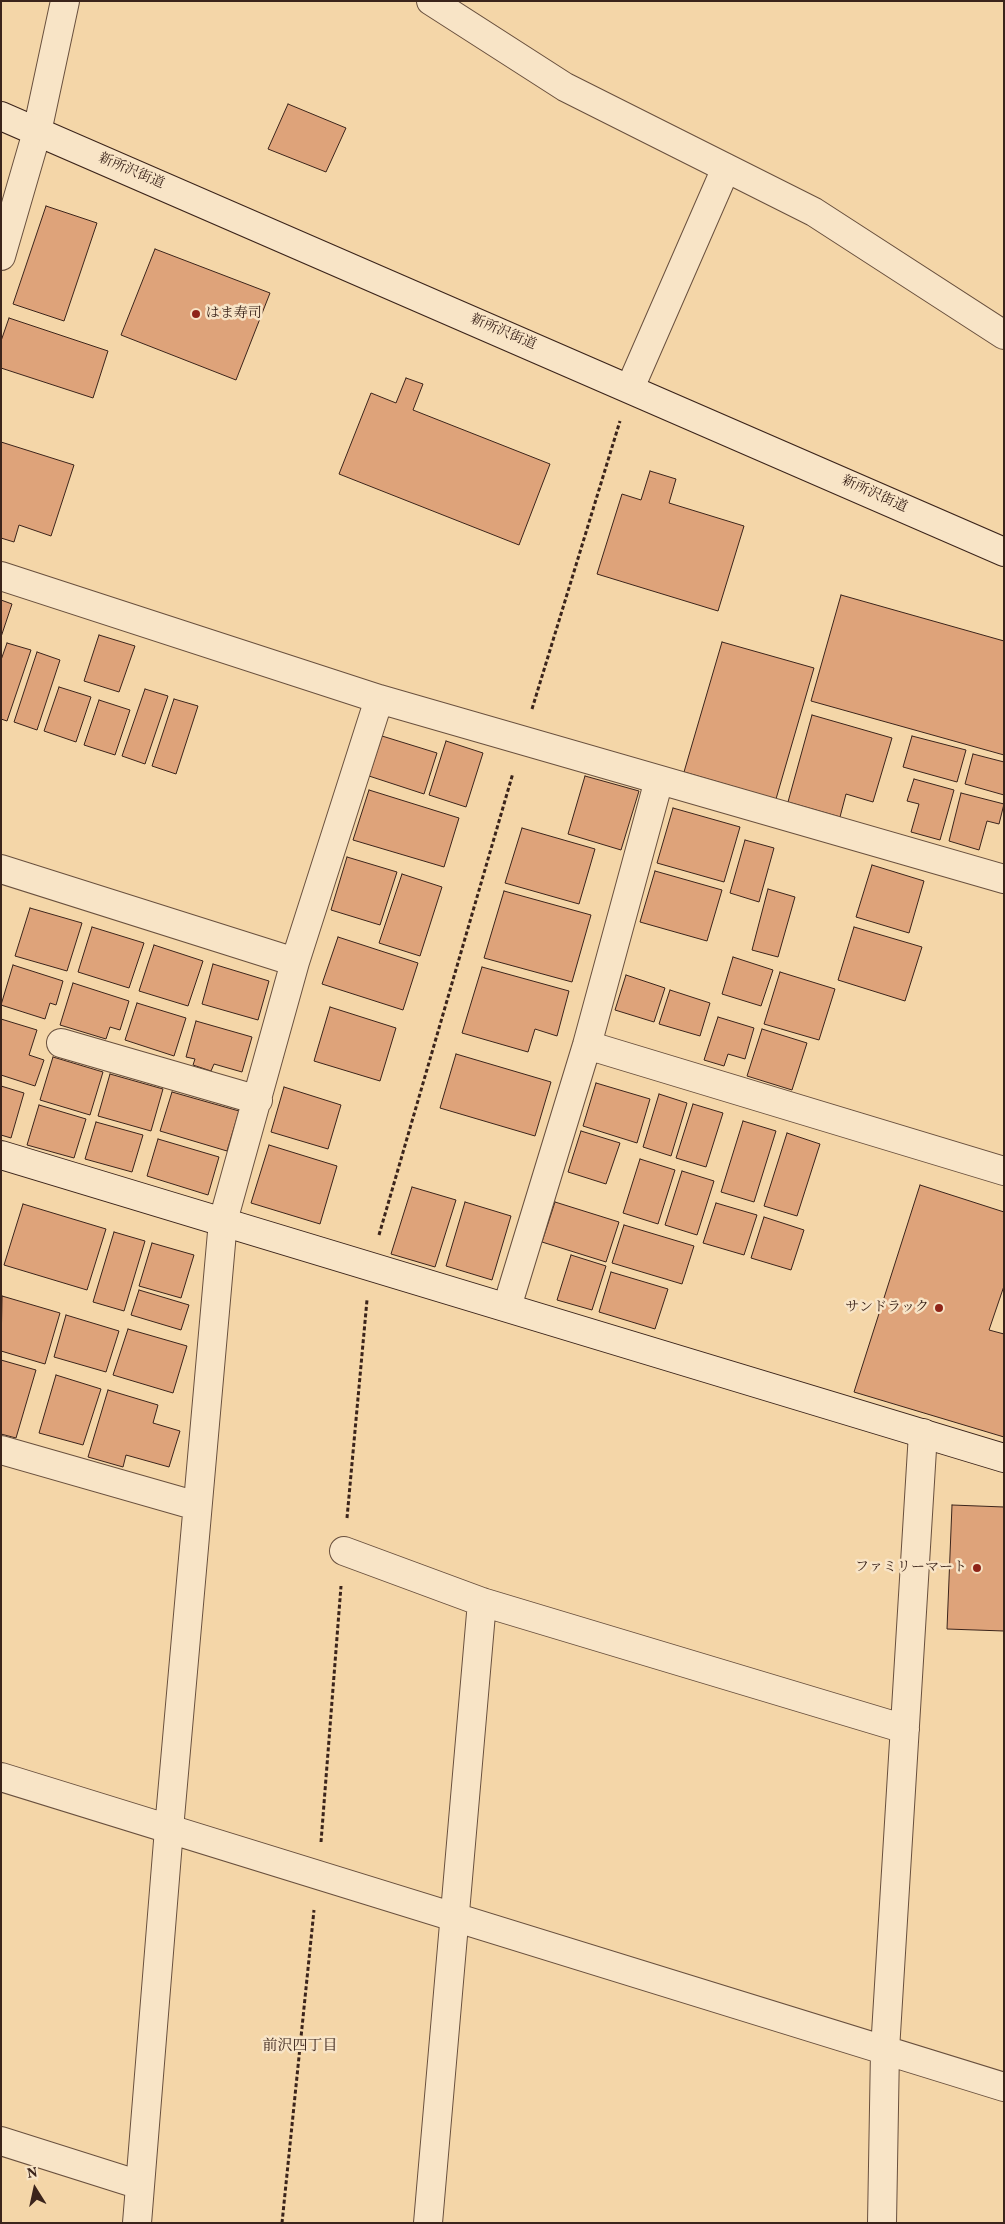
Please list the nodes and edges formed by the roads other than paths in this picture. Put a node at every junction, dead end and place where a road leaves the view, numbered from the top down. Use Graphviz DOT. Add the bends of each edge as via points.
graph roads {
  1 [pos="65,1"];
  2 [pos="431,1"];
  3 [pos="1,116"];
  4 [pos="37,132"];
  5 [pos="726,168"];
  6 [pos="1,256"];
  7 [pos="1004,335"];
  8 [pos="630,388"];
  9 [pos="1004,552"];
  10 [pos="1,576"];
  11 [pos="379,699"];
  12 [pos="659,780"];
  13 [pos="1,868"];
  14 [pos="1004,880"];
  15 [pos="295,962"];
  16 [pos="61,1043"];
  17 [pos="586,1045"];
  18 [pos="258,1100"];
  19 [pos="1,1155"];
  20 [pos="1004,1172"];
  21 [pos="223,1221"];
  22 [pos="507,1307"];
  23 [pos="923,1433"];
  24 [pos="1,1450"];
  25 [pos="1004,1458"];
  26 [pos="197,1506"];
  27 [pos="344,1552"];
  28 [pos="482,1602"];
  29 [pos="905,1729"];
  30 [pos="1,1777"];
  31 [pos="169,1829"];
  32 [pos="456,1917"];
  33 [pos="885,2050"];
  34 [pos="1004,2087"];
  35 [pos="1,2141"];
  36 [pos="140,2185"];
  37 [pos="137,2223"];
  38 [pos="428,2223"];
  39 [pos="882,2223"];
  1 -- 4 [label="street"];
  2 -- 5 [label="street" via="565,87"];
  3 -- 4 [label="street, 新所沢街道"];
  4 -- 6 [label="street"];
  4 -- 8 [label="street, 新所沢街道"];
  5 -- 7 [label="street" via="814,212"];
  5 -- 8 [label="street"];
  8 -- 9 [label="street, 新所沢街道"];
  10 -- 11 [label="street"];
  11 -- 12 [label="street"];
  11 -- 15 [label="street"];
  12 -- 14 [label="street"];
  12 -- 17 [label="street"];
  13 -- 15 [label="street"];
  15 -- 18 [label="street"];
  16 -- 18 [label="street"];
  17 -- 20 [label="street"];
  17 -- 22 [label="street"];
  18 -- 21 [label="street"];
  19 -- 21 [label="street"];
  21 -- 22 [label="street"];
  21 -- 26 [label="street"];
  22 -- 23 [label="street"];
  23 -- 25 [label="street"];
  23 -- 29 [label="street"];
  24 -- 26 [label="street"];
  26 -- 31 [label="street"];
  27 -- 28 [label="street"];
  28 -- 29 [label="street"];
  28 -- 32 [label="street"];
  29 -- 33 [label="street"];
  30 -- 31 [label="street"];
  31 -- 32 [label="street"];
  31 -- 36 [label="street"];
  32 -- 33 [label="street"];
  32 -- 38 [label="street"];
  33 -- 34 [label="street"];
  33 -- 39 [label="street"];
  35 -- 36 [label="street"];
  36 -- 37 [label="street"];
}
